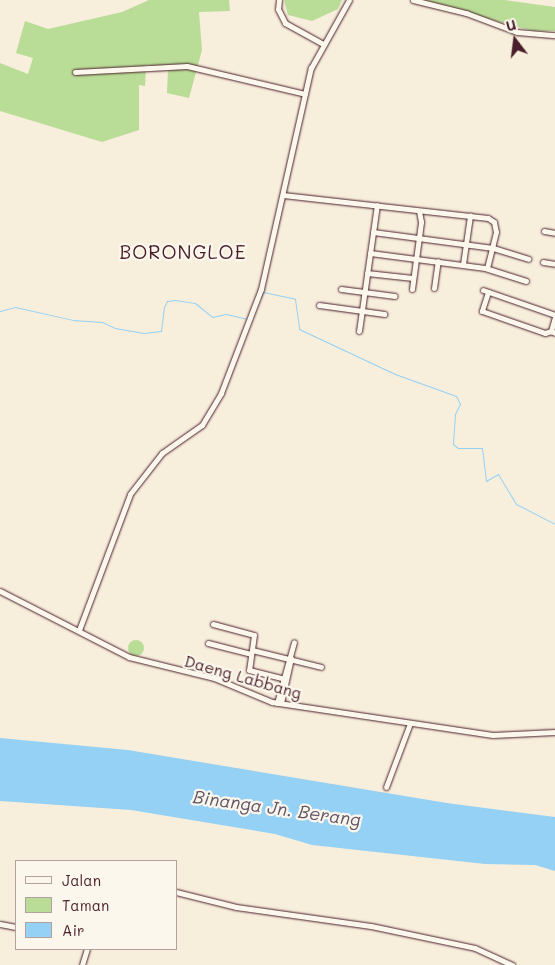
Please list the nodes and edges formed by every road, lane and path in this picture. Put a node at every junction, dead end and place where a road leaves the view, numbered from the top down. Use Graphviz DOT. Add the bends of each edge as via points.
graph roads {
  1 [pos="279,0"];
  2 [pos="349,0"];
  3 [pos="413,0"];
  4 [pos="555,35"];
  5 [pos="323,44"];
  6 [pos="76,72"];
  7 [pos="305,94"];
  8 [pos="283,195"];
  9 [pos="377,205"];
  10 [pos="419,211"];
  11 [pos="470,216"];
  12 [pos="544,231"];
  13 [pos="373,232"];
  14 [pos="555,233"];
  15 [pos="419,238"];
  16 [pos="466,244"];
  17 [pos="492,248"];
  18 [pos="370,253"];
  19 [pos="416,258"];
  20 [pos="528,259"];
  21 [pos="438,261"];
  22 [pos="543,262"];
  23 [pos="463,264"];
  24 [pos="555,264"];
  25 [pos="487,268"];
  26 [pos="367,273"];
  27 [pos="413,278"];
  28 [pos="526,281"];
  29 [pos="434,288"];
  30 [pos="341,289"];
  31 [pos="412,289"];
  32 [pos="364,292"];
  33 [pos="395,296"];
  34 [pos="319,305"];
  35 [pos="362,311"];
  36 [pos="384,314"];
  37 [pos="555,316"];
  38 [pos="358,331"];
  39 [pos="553,332"];
  40 [pos="0,591"];
  41 [pos="213,624"];
  42 [pos="79,630"];
  43 [pos="294,642"];
  44 [pos="208,643"];
  45 [pos="251,652"];
  46 [pos="290,658"];
  47 [pos="321,666"];
  48 [pos="285,679"];
  49 [pos="279,703"];
  50 [pos="410,723"];
  51 [pos="555,732"];
  52 [pos="386,787"];
  53 [pos="178,892"];
  54 [pos="0,924"];
  55 [pos="15,927"];
  56 [pos="87,950"];
  57 [pos="82,965"];
  58 [pos="512,965"];
  1 -- 5 [label="street" via="278,9 285,23"];
  2 -- 5 [label="street"];
  3 -- 4 [label="street" via="466,13 510,30"];
  5 -- 7 [label="street" via="311,68"];
  6 -- 7 [label="street" via="186,66"];
  7 -- 8 [label="street"];
  8 -- 9 [label="street"];
  8 -- 42 [label="street" via="261,289 216,404 202,425 162,454 130,494"];
  9 -- 10 [label="street"];
  9 -- 13 [label="street"];
  10 -- 11 [label="street"];
  10 -- 15 [label="street"];
  11 -- 16 [label="street"];
  11 -- 17 [label="street" via="494,222 496,232"];
  12 -- 14 [label="street"];
  13 -- 15 [label="street"];
  13 -- 18 [label="street"];
  15 -- 16 [label="street"];
  15 -- 19 [label="street"];
  16 -- 17 [label="street"];
  16 -- 23 [label="street"];
  17 -- 20 [label="street"];
  17 -- 25 [label="street"];
  18 -- 19 [label="street"];
  18 -- 26 [label="street"];
  19 -- 21 [label="street"];
  19 -- 27 [label="street"];
  21 -- 23 [label="street"];
  21 -- 29 [label="street"];
  22 -- 24 [label="street"];
  23 -- 25 [label="street"];
  25 -- 28 [label="street"];
  26 -- 27 [label="street"];
  26 -- 32 [label="street"];
  27 -- 31 [label="street"];
  30 -- 32 [label="street"];
  32 -- 33 [label="street"];
  32 -- 35 [label="street"];
  34 -- 35 [label="street"];
  35 -- 36 [label="street"];
  35 -- 38 [label="street"];
  37 -- 39 [label="street"];
  37 -- 39 [label="street" via="485,291 482,311 545,333"];
  40 -- 42 [label="street, Daeng Labbang"];
  41 -- 45 [label="street" via="254,635"];
  42 -- 49 [label="street, Daeng Labbang" via="138,661 210,677"];
  43 -- 46 [label="street"];
  44 -- 45 [label="street"];
  45 -- 46 [label="street"];
  45 -- 48 [label="street" via="249,670"];
  46 -- 47 [label="street"];
  46 -- 48 [label="street"];
  48 -- 49 [label="street"];
  49 -- 50 [label="street, Daeng Labbang"];
  50 -- 51 [label="street, Daeng Labbang" via="493,734"];
  50 -- 52 [label="street"];
  53 -- 58 [label="street" via="236,907 371,926 475,948"];
  54 -- 55 [label="street"];
  56 -- 57 [label="street"];
}
